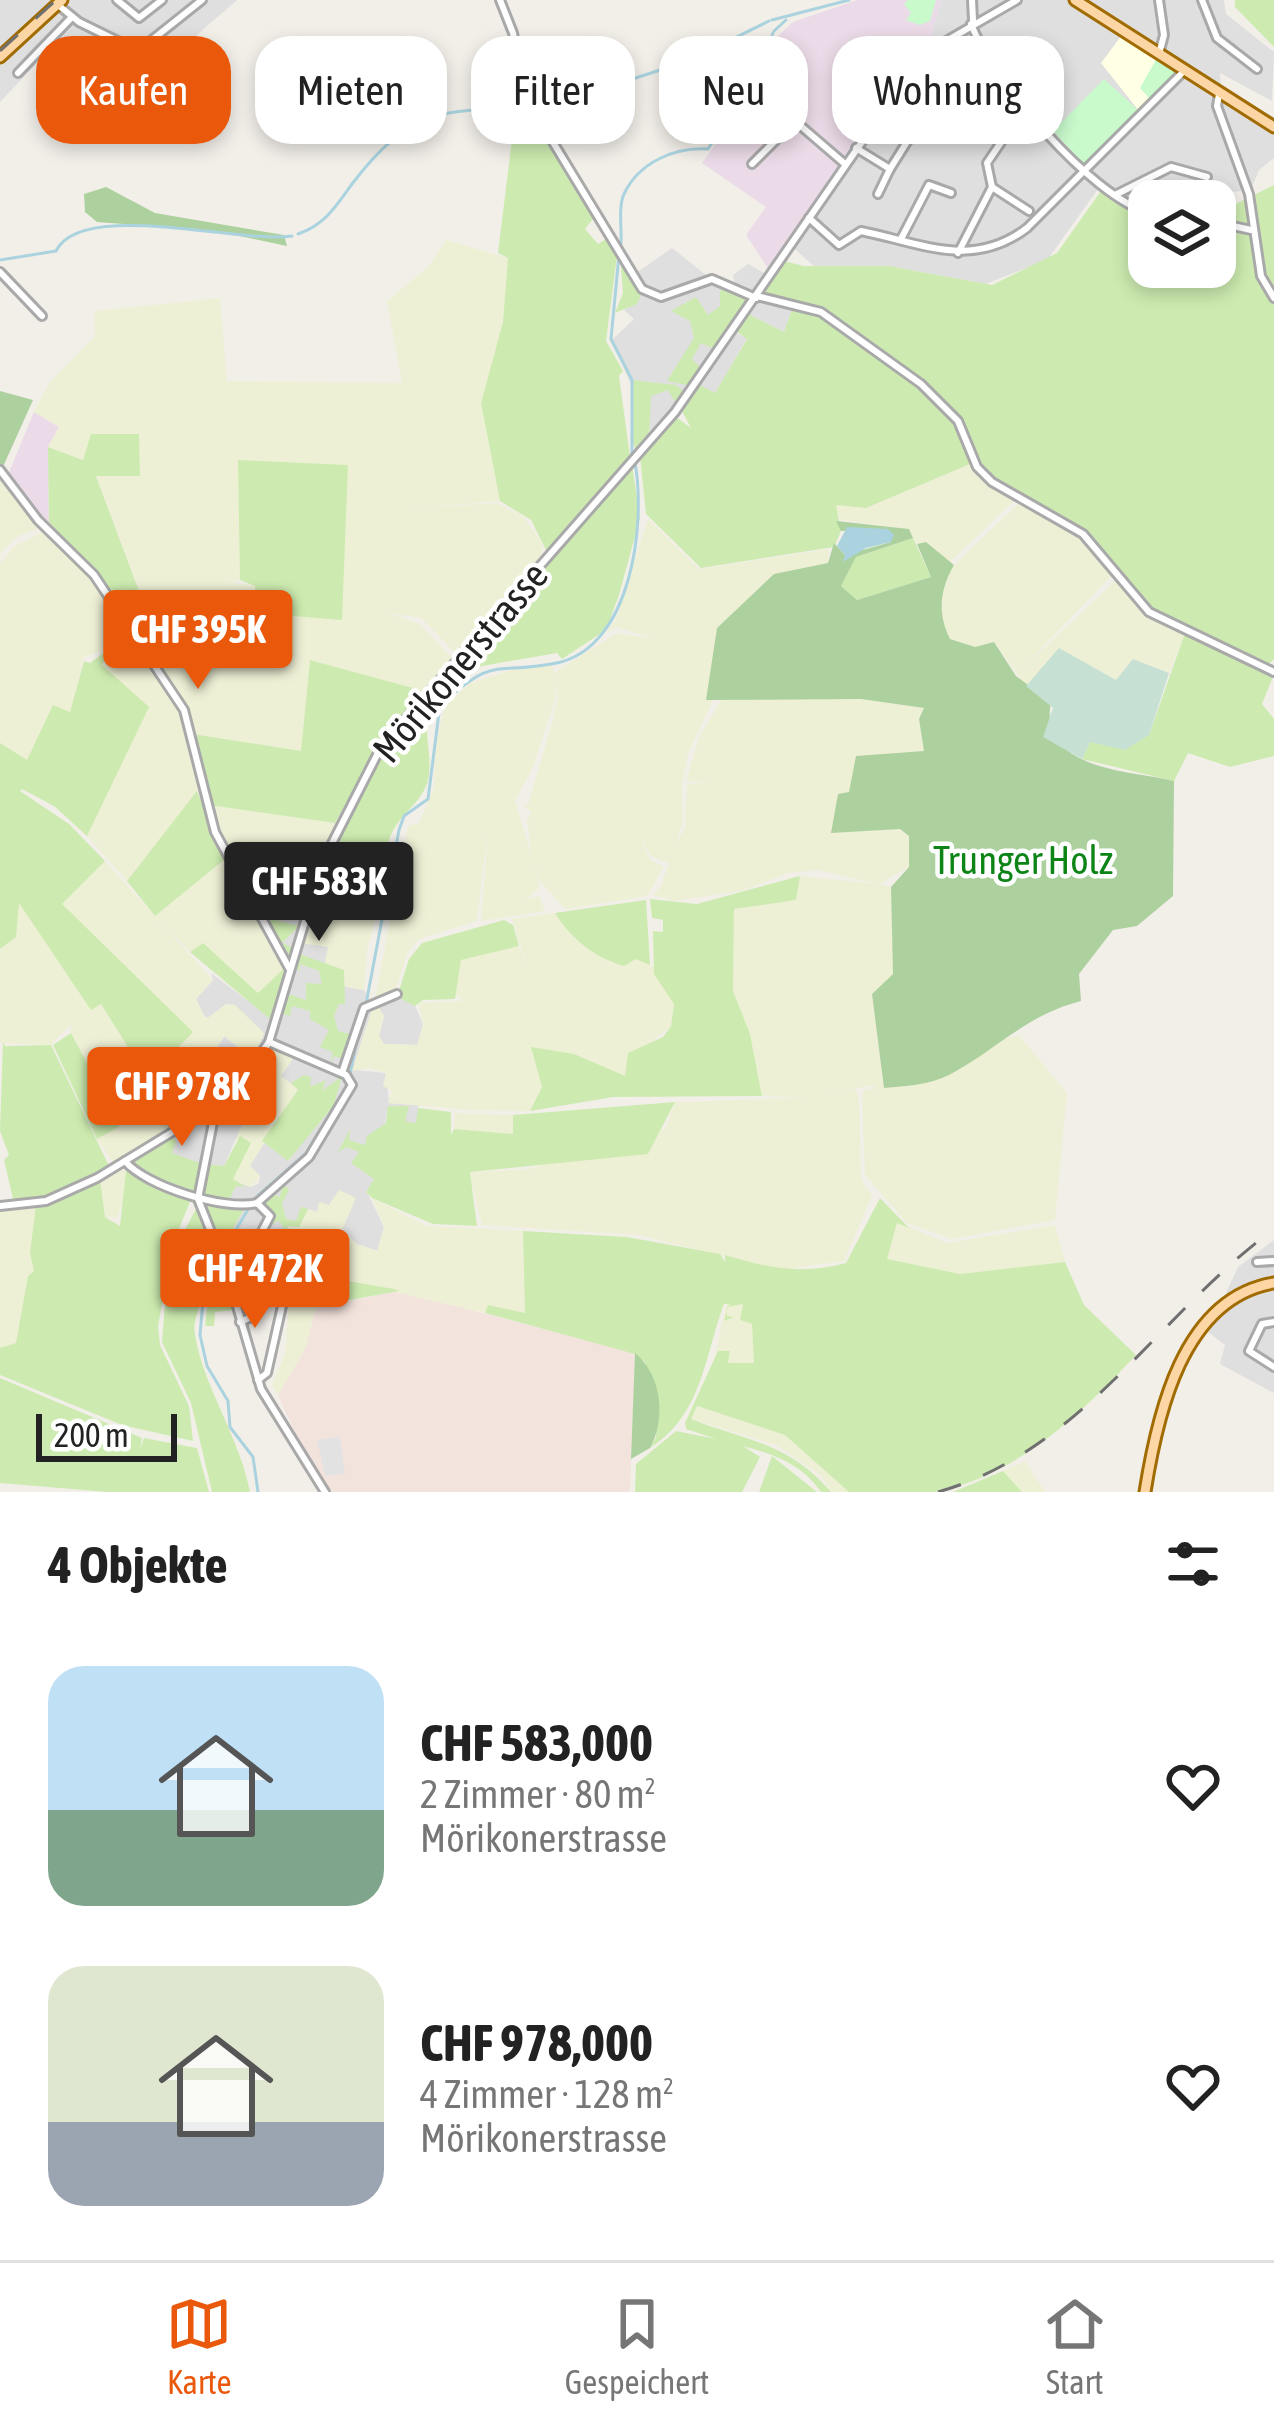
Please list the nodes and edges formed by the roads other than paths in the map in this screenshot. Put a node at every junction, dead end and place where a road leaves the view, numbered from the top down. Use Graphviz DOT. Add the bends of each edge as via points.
graph roads {
  1 [pos="117,0"];
  2 [pos="162,0"];
  3 [pos="202,0"];
  4 [pos="500,0"];
  5 [pos="972,0"];
  6 [pos="1017,0"];
  7 [pos="1075,0"];
  8 [pos="1159,0"];
  9 [pos="1202,0"];
  10 [pos="59,2"];
  11 [pos="72,17"];
  12 [pos="972,21"];
  13 [pos="980,36"];
  14 [pos="1159,54"];
  15 [pos="0,56"];
  16 [pos="1257,69"];
  17 [pos="1184,71"];
  18 [pos="18,74"];
  19 [pos="1219,94"];
  20 [pos="1274,127"];
  21 [pos="906,144"];
  22 [pos="1000,144"];
  23 [pos="1061,144"];
  24 [pos="856,148"];
  25 [pos="752,164"];
  26 [pos="845,164"];
  27 [pos="890,169"];
  28 [pos="1084,170"];
  29 [pos="1207,177"];
  30 [pos="992,187"];
  31 [pos="951,193"];
  32 [pos="878,194"];
  33 [pos="1115,195"];
  34 [pos="1128,202"];
  35 [pos="1029,211"];
  36 [pos="809,218"];
  37 [pos="1236,227"];
  38 [pos="1251,230"];
  39 [pos="900,241"];
  40 [pos="958,253"];
  41 [pos="0,272"];
  42 [pos="757,297"];
  43 [pos="1274,298"];
  44 [pos="42,316"];
  45 [pos="0,470"];
  46 [pos="1274,672"];
  47 [pos="291,971"];
  48 [pos="397,994"];
  49 [pos="268,1042"];
  50 [pos="346,1076"];
  51 [pos="218,1104"];
  52 [pos="125,1160"];
  53 [pos="198,1199"];
  54 [pos="253,1204"];
  55 [pos="0,1206"];
  56 [pos="262,1236"];
  57 [pos="1274,1261"];
  58 [pos="1257,1262"];
  59 [pos="1274,1283"];
  60 [pos="254,1296"];
  61 [pos="282,1306"];
  62 [pos="240,1322"];
  63 [pos="1274,1322"];
  64 [pos="1274,1367"];
  65 [pos="258,1380"];
  66 [pos="325,1492"];
  67 [pos="1145,1492"];
  1 -- 2 [label="street" via="139,18"];
  3 -- 11 [label="street" via="138,51"];
  4 -- 42 [label="street" via="525,96 642,289 661,297 712,279"];
  5 -- 12 [label="street"];
  6 -- 12 [label="street, Mörikonerstrasse"];
  7 -- 14 [label="main road"];
  8 -- 14 [label="street"];
  9 -- 16 [label="street" via="1216,38"];
  10 -- 11 [label="street"];
  10 -- 15 [label="main road"];
  11 -- 18 [label="street"];
  12 -- 13 [label="street"];
  12 -- 24 [label="street, Mörikonerstrasse" via="926,50"];
  14 -- 17 [label="main road"];
  17 -- 19 [label="main road"];
  17 -- 28 [label="street"];
  19 -- 20 [label="main road"];
  19 -- 38 [label="street" via="1249,194"];
  21 -- 27 [label="street"];
  22 -- 30 [label="street" via="987,163"];
  23 -- 28 [label="street"];
  24 -- 26 [label="street, Mörikonerstrasse"];
  24 -- 27 [label="street"];
  25 -- 26 [label="street" via="795,121"];
  26 -- 36 [label="street, Mörikonerstrasse"];
  27 -- 32 [label="street"];
  28 -- 33 [label="street"];
  28 -- 40 [label="street" via="1014,238"];
  29 -- 33 [label="street" via="1171,167"];
  30 -- 35 [label="street"];
  30 -- 40 [label="street"];
  31 -- 39 [label="street" via="928,185"];
  33 -- 34 [label="street"];
  36 -- 39 [label="street" via="837,244 860,231"];
  36 -- 42 [label="street, Mörikonerstrasse"];
  37 -- 38 [label="street"];
  38 -- 43 [label="street"];
  39 -- 40 [label="street"];
  41 -- 44 [label="street"];
  42 -- 46 [label="street" via="808,305 949,410 977,467 1011,496 1083,534 1136,602"];
  42 -- 47 [label="street, Mörikonerstrasse" via="675,412 381,747 322,861"];
  45 -- 47 [label="street" via="94,575 184,710 215,832"];
  47 -- 49 [label="street, Mörikonerstrasse"];
  48 -- 50 [label="street" via="367,1006"];
  49 -- 50 [label="street"];
  49 -- 51 [label="street, Mörikonerstrasse"];
  50 -- 54 [label="street" via="309,1157"];
  51 -- 52 [label="street, Mörikonerstrasse"];
  51 -- 53 [label="street"];
  52 -- 53 [label="street"];
  52 -- 55 [label="street, Mörikonerstrasse" via="52,1199"];
  53 -- 54 [label="street"];
  53 -- 62 [label="street"];
  54 -- 56 [label="street" via="270,1216"];
  57 -- 58 [label="street"];
  59 -- 67 [label="main road" via="1226,1302 1181,1364 1160,1412"];
  60 -- 62 [label="street" via="249,1318"];
  61 -- 65 [label="street" via="266,1376"];
  62 -- 65 [label="street"];
  63 -- 64 [label="street" via="1262,1324 1249,1351"];
  65 -- 66 [label="street"];
}
